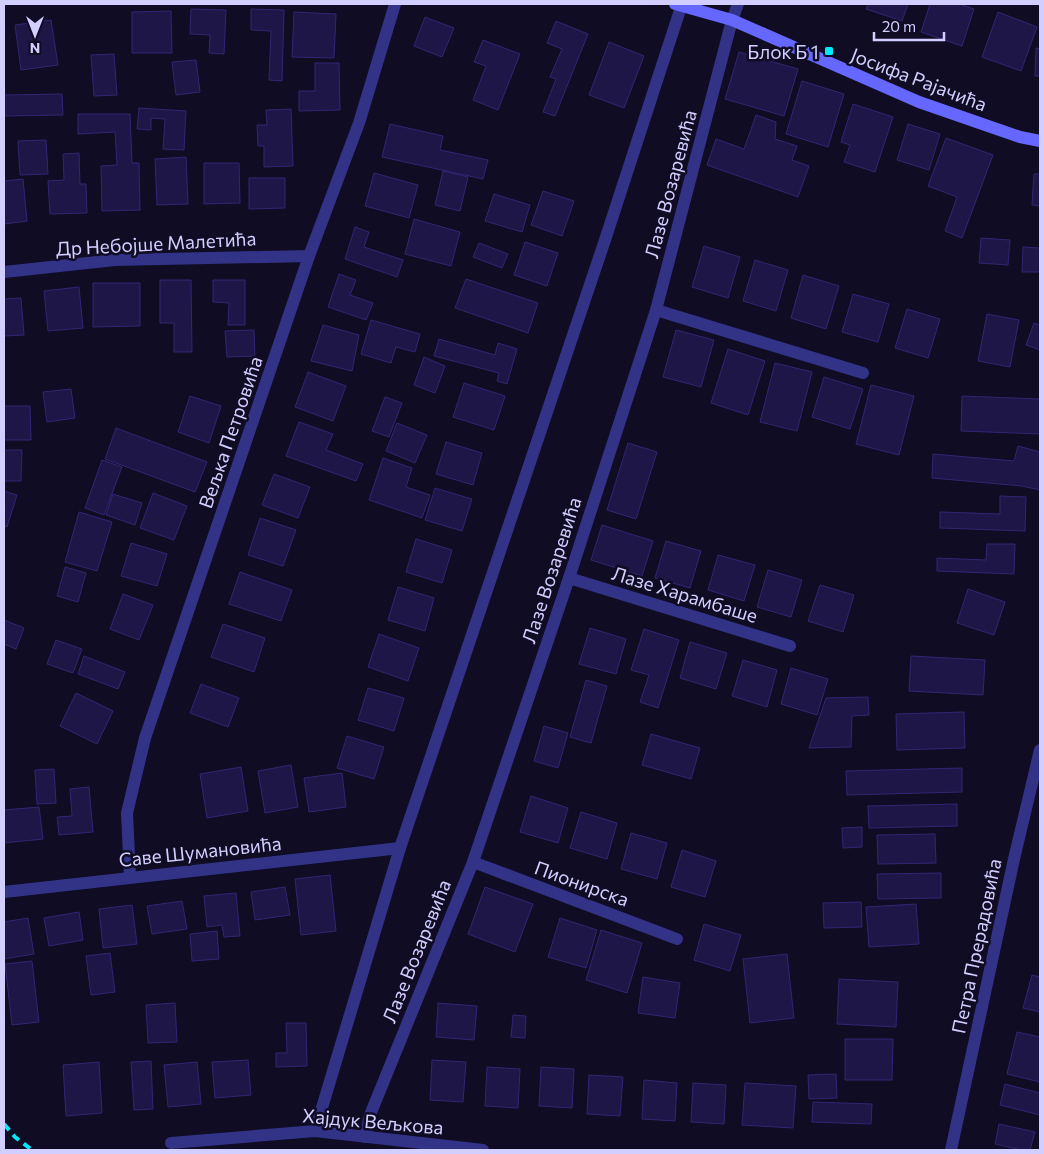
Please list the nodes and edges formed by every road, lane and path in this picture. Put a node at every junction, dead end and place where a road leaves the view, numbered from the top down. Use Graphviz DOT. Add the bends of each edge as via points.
graph roads {
  1 [pos="395,4"];
  2 [pos="680,4"];
  3 [pos="738,4"];
  4 [pos="732,20"];
  5 [pos="1040,141"];
  6 [pos="309,256"];
  7 [pos="4,272"];
  8 [pos="656,310"];
  9 [pos="863,373"];
  10 [pos="569,578"];
  11 [pos="790,646"];
  12 [pos="1040,750"];
  13 [pos="400,848"];
  14 [pos="473,862"];
  15 [pos="130,877"];
  16 [pos="4,892"];
  17 [pos="677,939"];
  18 [pos="315,1131"];
  19 [pos="365,1137"];
  20 [pos="170,1143"];
  21 [pos="484,1150"];
  22 [pos="951,1150"];
  1 -- 6 [label="street, Вељка Петровића" via="359,123"];
  2 -- 4 [label="street, Јосифа Рајачића"];
  2 -- 13 [label="street, Лазе Возаревића" via="605,240"];
  3 -- 4 [label="street, Лазе Возаревића"];
  4 -- 5 [label="street, Јосифа Рајачића" via="919,102"];
  4 -- 8 [label="street, Лазе Возаревића"];
  6 -- 7 [label="street, Др Небојше Малетића" via="115,260"];
  6 -- 15 [label="street, Вељка Петровића" via="145,738 127,813"];
  8 -- 9 [label="street"];
  8 -- 10 [label="street, Лазе Возаревића"];
  10 -- 11 [label="street, Лазе Харамбаше"];
  10 -- 14 [label="street, Лазе Возаревића"];
  12 -- 22 [label="street, Петра Прерадовића"];
  13 -- 15 [label="street, Саве Шумановића"];
  13 -- 18 [label="street, Лазе Возаревића"];
  14 -- 17 [label="street, Пионирска"];
  14 -- 19 [label="street, Лазе Возаревића" via="370,1115"];
  15 -- 16 [label="street, Саве Шумановића"];
  18 -- 19 [label="street, Хајдук Вељкова"];
  18 -- 20 [label="street, Хајдук Вељкова"];
  19 -- 21 [label="street, Хајдук Вељкова"];
}
